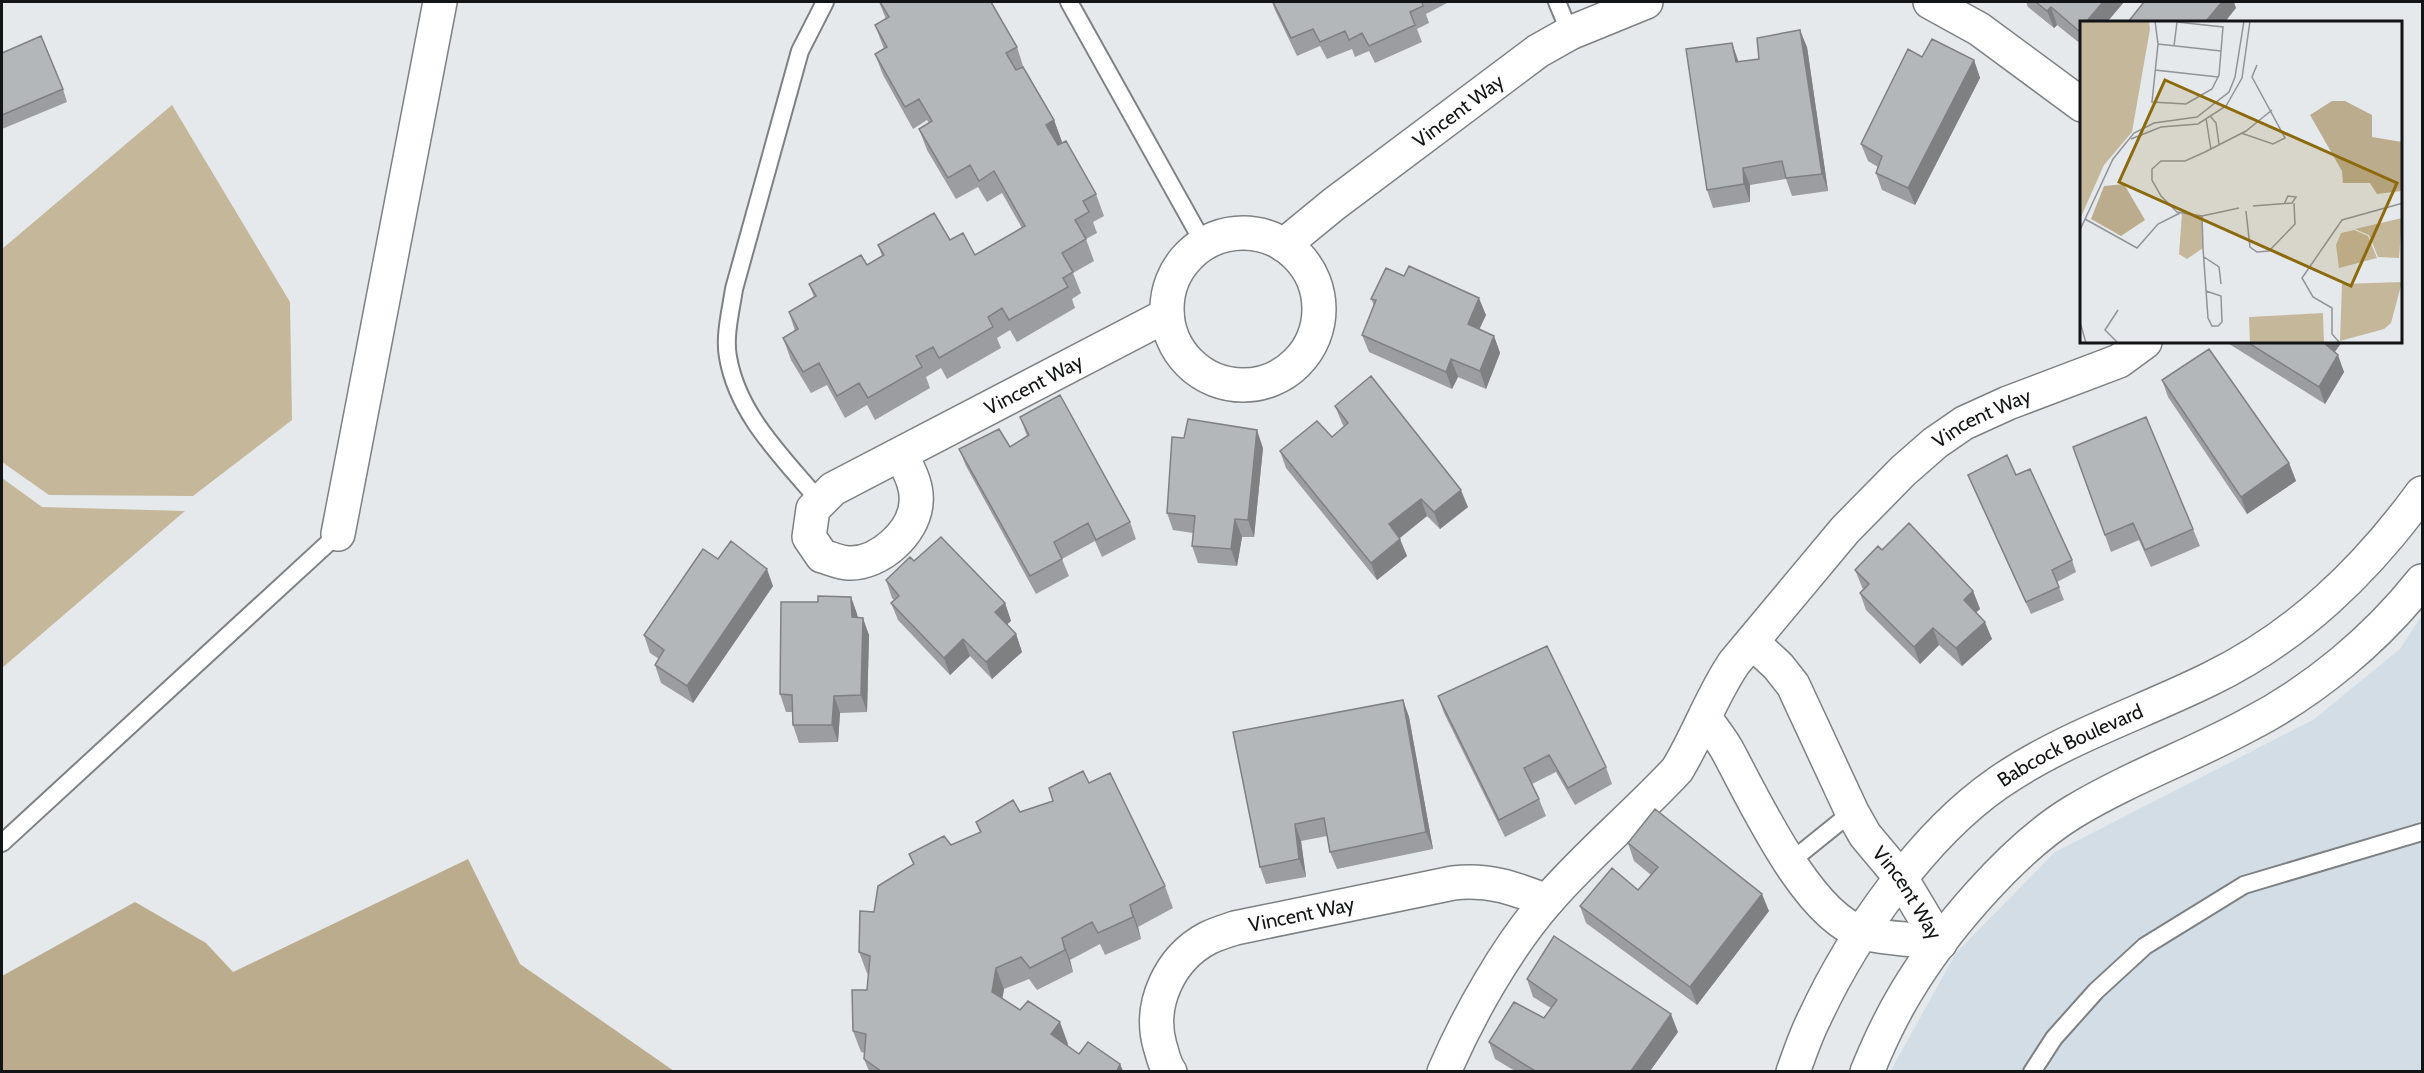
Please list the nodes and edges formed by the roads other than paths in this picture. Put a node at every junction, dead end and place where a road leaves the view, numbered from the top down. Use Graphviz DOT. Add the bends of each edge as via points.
graph roads {
  1 [pos="440,2"];
  2 [pos="825,2"];
  3 [pos="1069,2"];
  4 [pos="1557,2"];
  5 [pos="1646,2"];
  6 [pos="1930,2"];
  7 [pos="1570,33"];
  8 [pos="2080,104"];
  9 [pos="1204,244"];
  10 [pos="1284,244"];
  11 [pos="1167,315"];
  12 [pos="2142,344"];
  13 [pos="901,454"];
  14 [pos="2422,493"];
  15 [pos="820,502"];
  16 [pos="338,534"];
  17 [pos="2422,581"];
  18 [pos="1752,642"];
  19 [pos="1705,718"];
  20 [pos="1851,812"];
  21 [pos="2422,832"];
  22 [pos="2,843"];
  23 [pos="1790,862"];
  24 [pos="1901,878"];
  25 [pos="1547,901"];
  26 [pos="1862,933"];
  27 [pos="1940,943"];
  28 [pos="1170,1071"];
  29 [pos="1444,1071"];
  30 [pos="1793,1071"];
  31 [pos="1867,1071"];
  32 [pos="2032,1071"];
  1 -- 16 [label="street"];
  2 -- 15 [label="lane" via="800,51 734,289 727,356 748,414"];
  3 -- 9 [label="lane"];
  4 -- 7 [label="lane"];
  5 -- 7 [label="street, Vincent Way"];
  6 -- 8 [label="street" via="1979,29"];
  7 -- 10 [label="street, Vincent Way" via="1512,69"];
  9 -- 10 [label="street" via="1234,232 1260,234"];
  9 -- 11 [label="street" via="1188,254 1173,276 1166,301"];
  10 -- 11 [label="street" via="1303,261 1315,282 1320,306 1317,332 1306,354 1288,372 1266,383 1241,387 1216,382 1195,370 1178,350 1167,327"];
  11 -- 13 [label="street, Vincent Way"];
  12 -- 18 [label="street, Vincent Way" via="2111,364 1964,423 1935,443 1845,530"];
  13 -- 15 [label="street, Vincent Way" via="833,489"];
  13 -- 15 [label="street" via="915,485 916,503 911,522 875,558 848,564 822,556 809,537 813,509"];
  14 -- 24 [label="street, Babcock Boulevard" via="2403,520 2317,610 2210,679 2046,754 1997,783 1935,840"];
  16 -- 22 [label="lane"];
  17 -- 27 [label="street" via="2370,637 2293,699 2248,725 2108,792 2043,834 1997,875"];
  18 -- 19 [label="street, Vincent Way" via="1718,687"];
  18 -- 20 [label="street, Vincent Way" via="1793,685"];
  19 -- 23 [label="street, Vincent Way"];
  19 -- 25 [label="street, Vincent Way" via="1677,770"];
  20 -- 23 [label="lane"];
  20 -- 24 [label="street, Vincent Way"];
  21 -- 32 [label="lane" via="2244,885 2145,946 2096,991"];
  23 -- 26 [label="street, Vincent Way" via="1836,918"];
  24 -- 26 [label="street, Babcock Boulevard"];
  24 -- 27 [label="street, Vincent Way"];
  25 -- 28 [label="street, Vincent Way" via="1502,884 1476,880 1235,928 1208,938 1186,955 1168,978 1156,1007 1156,1033"];
  25 -- 29 [label="street, Vincent Way" via="1461,1032"];
  26 -- 27 [label="street, Vincent Way"];
  26 -- 30 [label="street, Babcock Boulevard" via="1815,1016"];
  27 -- 31 [label="street" via="1905,994"];
}
